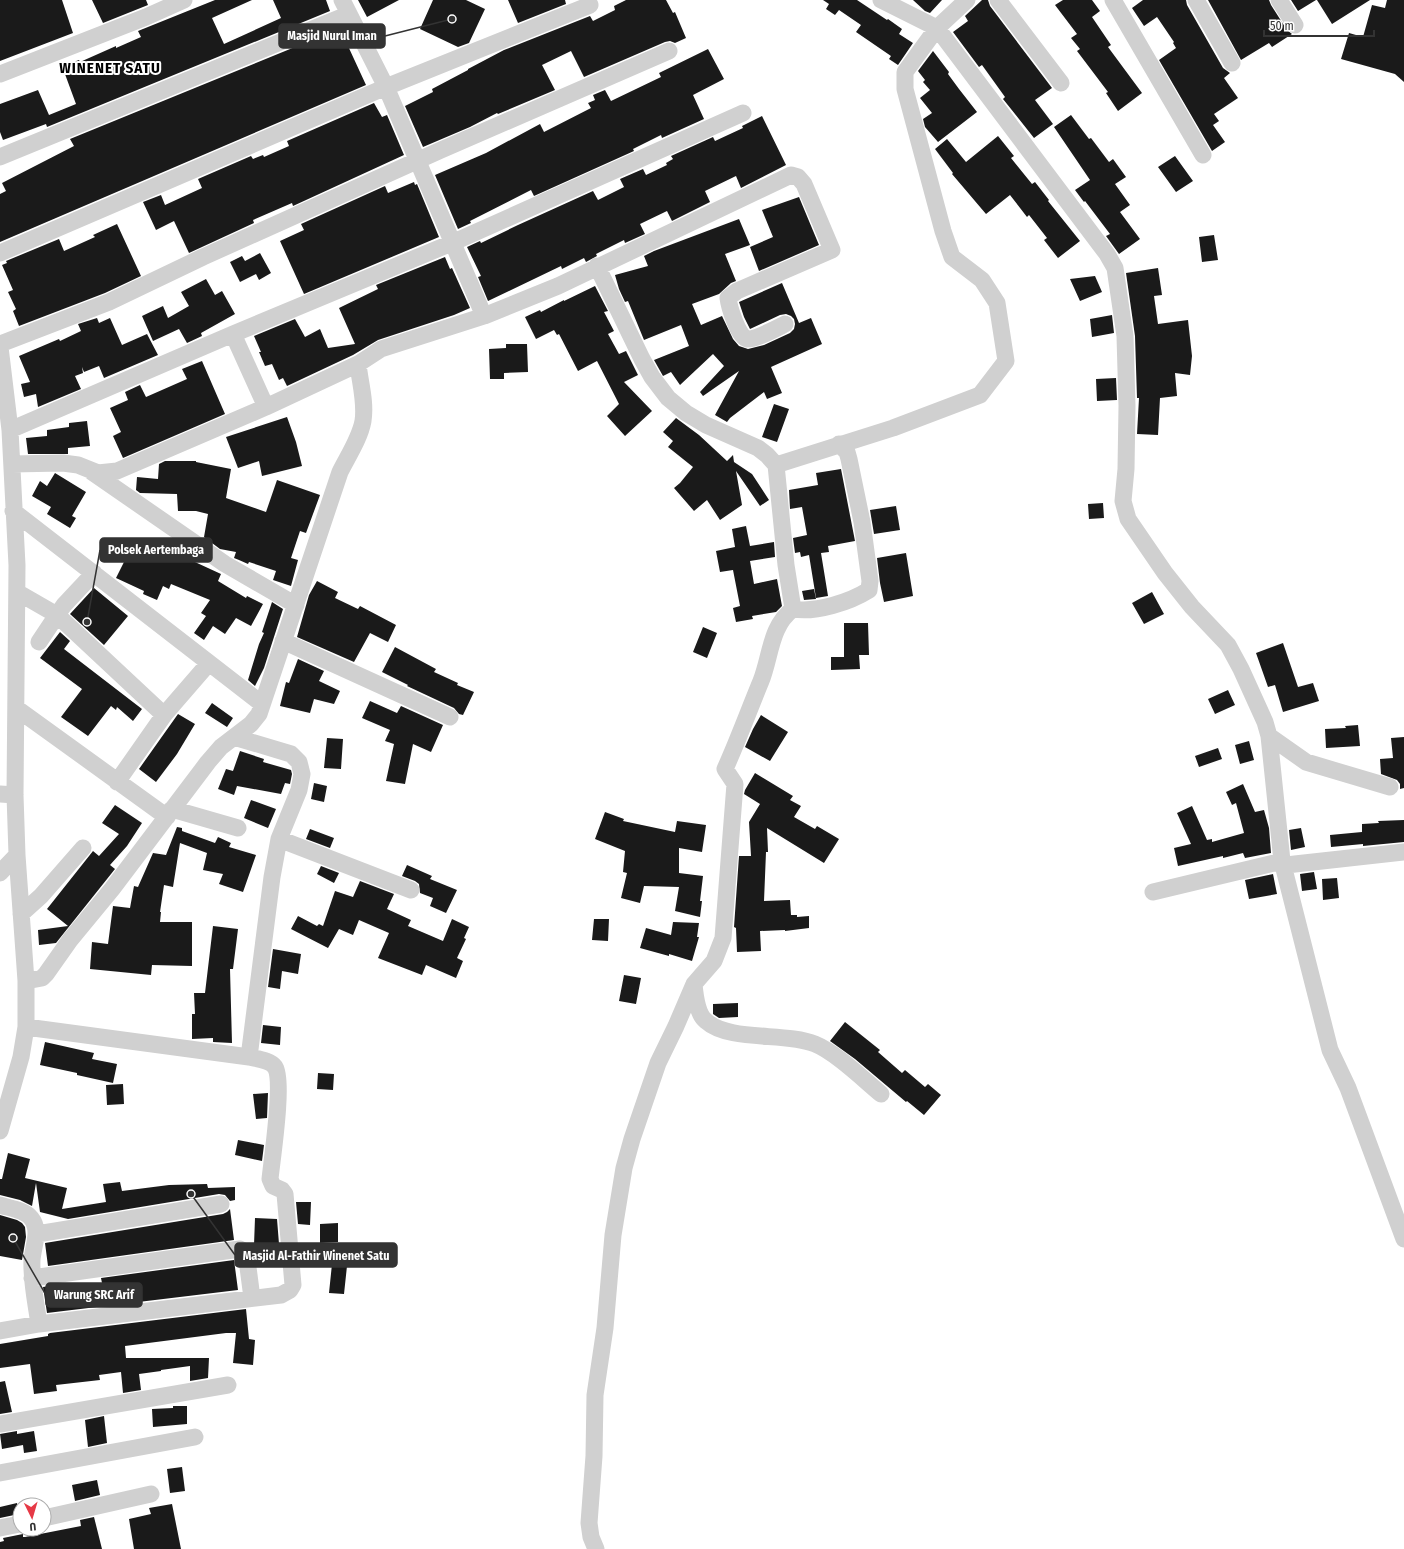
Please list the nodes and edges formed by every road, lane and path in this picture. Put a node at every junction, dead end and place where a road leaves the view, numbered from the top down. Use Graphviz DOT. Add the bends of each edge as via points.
graph roads {
  1 [pos="184,0"];
  2 [pos="881,0"];
  3 [pos="967,0"];
  4 [pos="998,0"];
  5 [pos="1196,0"];
  6 [pos="1279,0"];
  7 [pos="1115,1"];
  8 [pos="590,5"];
  9 [pos="346,7"];
  10 [pos="1295,25"];
  11 [pos="937,28"];
  12 [pos="669,51"];
  13 [pos="1232,64"];
  14 [pos="0,74"];
  15 [pos="1062,83"];
  16 [pos="386,87"];
  17 [pos="743,112"];
  18 [pos="1203,155"];
  19 [pos="0,157"];
  20 [pos="418,160"];
  21 [pos="454,242"];
  22 [pos="0,253"];
  23 [pos="597,266"];
  24 [pos="484,316"];
  25 [pos="785,324"];
  26 [pos="233,334"];
  27 [pos="0,344"];
  28 [pos="0,347"];
  29 [pos="358,364"];
  30 [pos="266,407"];
  31 [pos="10,430"];
  32 [pos="839,444"];
  33 [pos="12,464"];
  34 [pos="776,465"];
  35 [pos="85,468"];
  36 [pos="14,511"];
  37 [pos="94,573"];
  38 [pos="17,592"];
  39 [pos="296,605"];
  40 [pos="793,610"];
  41 [pos="57,614"];
  42 [pos="283,641"];
  43 [pos="39,642"];
  44 [pos="209,663"];
  45 [pos="262,704"];
  46 [pos="16,708"];
  47 [pos="164,715"];
  48 [pos="450,717"];
  49 [pos="1269,736"];
  50 [pos="234,737"];
  51 [pos="117,782"];
  52 [pos="1390,787"];
  53 [pos="8,794"];
  54 [pos="169,813"];
  55 [pos="238,828"];
  56 [pos="279,839"];
  57 [pos="83,848"];
  58 [pos="1404,852"];
  59 [pos="17,855"];
  60 [pos="1282,861"];
  61 [pos="0,873"];
  62 [pos="411,890"];
  63 [pos="1153,892"];
  64 [pos="21,914"];
  65 [pos="26,981"];
  66 [pos="694,984"];
  67 [pos="26,1027"];
  68 [pos="249,1057"];
  69 [pos="881,1094"];
  70 [pos="0,1131"];
  71 [pos="220,1204"];
  72 [pos="0,1205"];
  73 [pos="37,1234"];
  74 [pos="1404,1239"];
  75 [pos="32,1278"];
  76 [pos="252,1298"];
  77 [pos="39,1324"];
  78 [pos="0,1331"];
  79 [pos="228,1385"];
  80 [pos="0,1424"];
  81 [pos="195,1437"];
  82 [pos="0,1473"];
  83 [pos="151,1494"];
  84 [pos="52,1516"];
  85 [pos="12,1526"];
  86 [pos="0,1528"];
  87 [pos="596,1549"];
  1 -- 14 [label="street"];
  2 -- 11 [label="street"];
  3 -- 11 [label="street"];
  4 -- 15 [label="street"];
  5 -- 13 [label="street"];
  6 -- 10 [label="street"];
  7 -- 18 [label="street"];
  8 -- 16 [label="street"];
  9 -- 16 [label="street"];
  9 -- 19 [label="street"];
  11 -- 32 [label="street" via="905,72 905,89 952,257 982,280 997,303 1006,361 980,395 893,428"];
  11 -- 49 [label="street" via="1115,268 1125,336 1128,406 1123,501 1128,519 1165,573 1192,607 1228,645 1265,722"];
  12 -- 20 [label="street"];
  16 -- 20 [label="street"];
  16 -- 22 [label="street"];
  17 -- 21 [label="street"];
  20 -- 21 [label="street"];
  20 -- 27 [label="street" via="109,302"];
  21 -- 24 [label="street"];
  21 -- 26 [label="street"];
  23 -- 24 [label="street" via="558,286"];
  23 -- 25 [label="street" via="791,175 798,177 804,184 832,250 737,291 728,298 743,337 756,337"];
  23 -- 34 [label="street" via="645,365 668,398 706,425 758,448"];
  24 -- 29 [label="street" via="381,349"];
  26 -- 30 [label="street"];
  26 -- 31 [label="street"];
  28 -- 31 [label="street"];
  29 -- 30 [label="street"];
  29 -- 39 [label="street" via="364,406 363,422 340,472"];
  30 -- 35 [label="street" via="117,471 98,473"];
  31 -- 33 [label="street"];
  32 -- 34 [label="street"];
  32 -- 40 [label="street" via="847,452 853,478 862,522 869,590 860,596 811,610"];
  33 -- 35 [label="street" via="63,463"];
  33 -- 36 [label="street"];
  34 -- 40 [label="street"];
  35 -- 39 [label="street" via="225,564"];
  36 -- 37 [label="street"];
  36 -- 38 [label="street"];
  37 -- 41 [label="street"];
  37 -- 44 [label="street"];
  38 -- 41 [label="street"];
  38 -- 46 [label="street"];
  39 -- 42 [label="street"];
  40 -- 66 [label="street" via="784,616 775,631 762,679 725,769 735,784 723,938 714,961"];
  41 -- 43 [label="street"];
  41 -- 47 [label="street"];
  42 -- 45 [label="street"];
  42 -- 48 [label="street"];
  44 -- 45 [label="street"];
  44 -- 47 [label="street"];
  45 -- 50 [label="street" via="259,714 251,724"];
  46 -- 51 [label="street"];
  46 -- 53 [label="street"];
  47 -- 51 [label="street"];
  49 -- 52 [label="street" via="1306,762"];
  49 -- 60 [label="street"];
  50 -- 54 [label="street" via="208,762"];
  50 -- 56 [label="street" via="291,754 299,762 302,774 299,790"];
  51 -- 54 [label="street"];
  53 -- 59 [label="street"];
  54 -- 55 [label="street"];
  54 -- 65 [label="street" via="46,974 42,978"];
  56 -- 62 [label="street"];
  56 -- 68 [label="street"];
  57 -- 64 [label="street" via="41,896"];
  58 -- 60 [label="street" via="1295,864 1286,864"];
  59 -- 61 [label="street"];
  59 -- 64 [label="street"];
  60 -- 63 [label="street"];
  60 -- 74 [label="street" via="1330,1050 1348,1088"];
  64 -- 65 [label="street"];
  65 -- 67 [label="street"];
  66 -- 69 [label="street" via="696,1001 705,1021 716,1028 741,1034 804,1040 816,1044"];
  66 -- 87 [label="street" via="658,1063 632,1139 622,1183 613,1235 605,1328 595,1395 589,1523"];
  67 -- 68 [label="street"];
  67 -- 70 [label="street" via="21,1057"];
  68 -- 76 [label="street" via="270,1063 276,1070 278,1106 270,1179 273,1186 286,1194 293,1285 281,1295"];
  71 -- 73 [label="street"];
  72 -- 73 [label="street" via="30,1216"];
  73 -- 75 [label="street" via="32,1259"];
  75 -- 76 [label="street" via="240,1249 246,1252"];
  75 -- 77 [label="street"];
  76 -- 77 [label="street"];
  77 -- 78 [label="street"];
  79 -- 80 [label="street"];
  81 -- 82 [label="street"];
  83 -- 84 [label="street"];
  85 -- 86 [label="street"];
}
